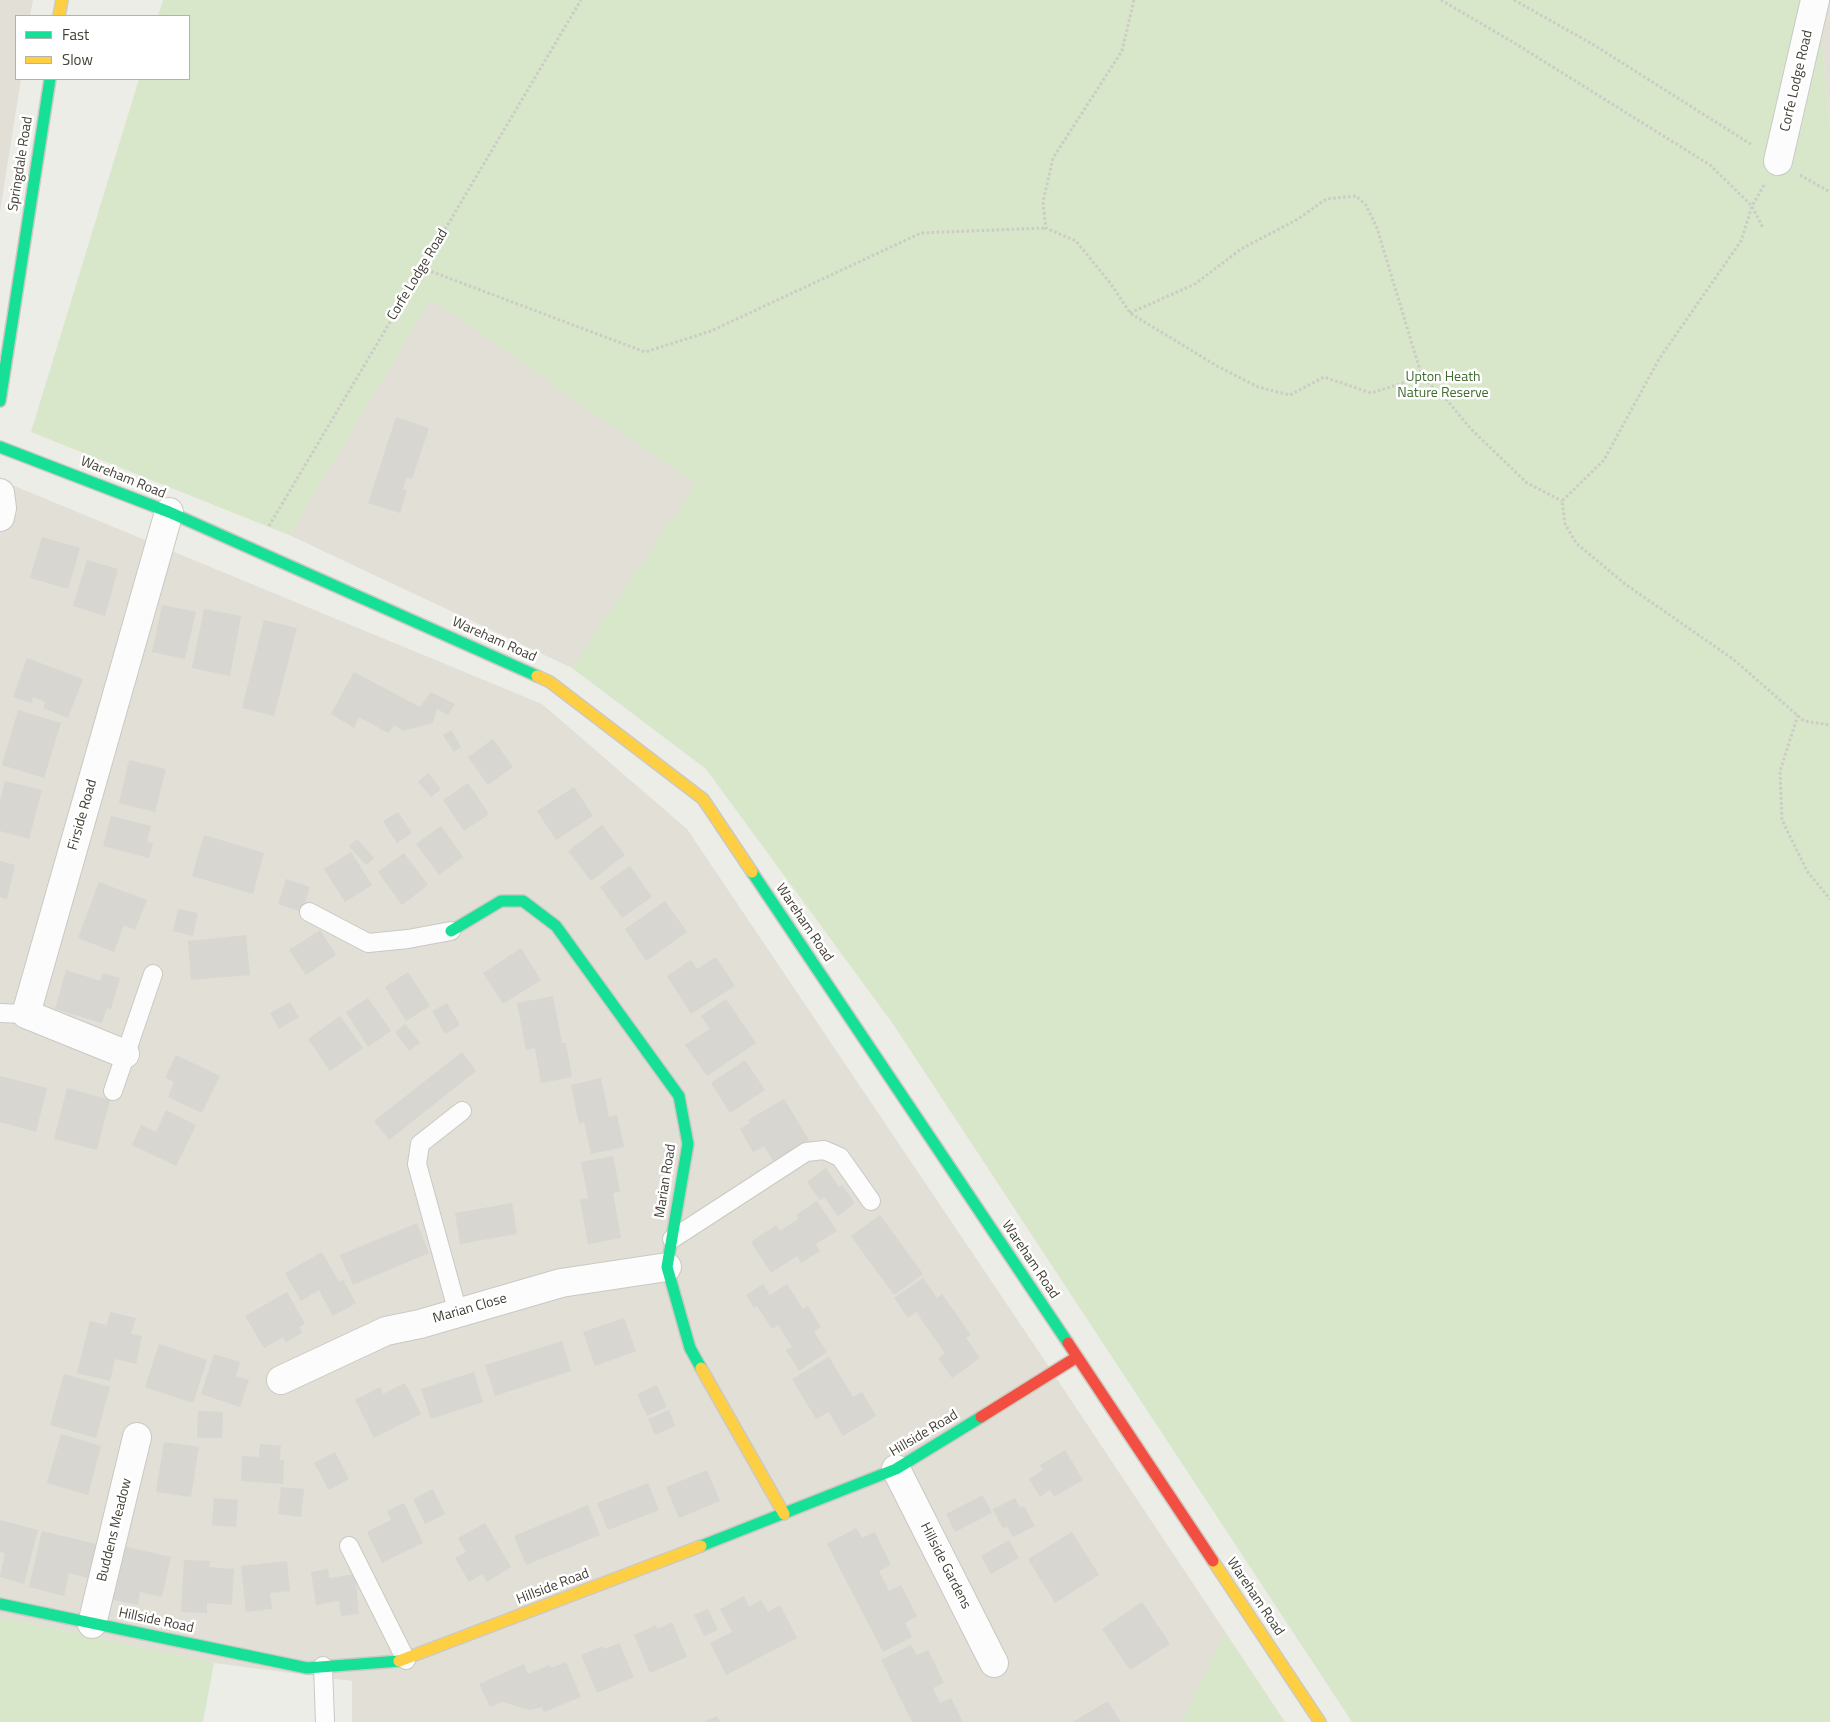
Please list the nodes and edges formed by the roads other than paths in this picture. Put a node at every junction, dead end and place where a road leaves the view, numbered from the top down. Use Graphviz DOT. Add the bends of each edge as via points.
graph roads {
  1 [pos="62,0"];
  2 [pos="1815,0"];
  3 [pos="59,15"];
  4 [pos="50,80"];
  5 [pos="1778,161"];
  6 [pos="0,401"];
  7 [pos="0,447"];
  8 [pos="0,493"];
  9 [pos="169,512"];
  10 [pos="0,517"];
  11 [pos="309,912"];
  12 [pos="451,931"];
  13 [pos="153,974"];
  14 [pos="13,1013"];
  15 [pos="125,1054"];
  16 [pos="113,1091"];
  17 [pos="462,1111"];
  18 [pos="871,1201"];
  19 [pos="672,1239"];
  20 [pos="668,1267"];
  21 [pos="458,1313"];
  22 [pos="1077,1357"];
  23 [pos="281,1380"];
  24 [pos="137,1437"];
  25 [pos="896,1469"];
  26 [pos="784,1514"];
  27 [pos="348,1546"];
  28 [pos="0,1604"];
  29 [pos="92,1624"];
  30 [pos="406,1660"];
  31 [pos="994,1663"];
  32 [pos="323,1666"];
  33 [pos="325,1722"];
  34 [pos="1320,1722"];
  1 -- 3 [label="street"];
  2 -- 5 [label="street, Corfe Lodge Road"];
  4 -- 6 [label="street, Springdale Road"];
  7 -- 9 [label="street, Wareham Road"];
  8 -- 10 [label="street"];
  9 -- 14 [label="street, Firside Road"];
  9 -- 22 [label="street, Wareham Road" via="550,682 702,799"];
  11 -- 12 [label="lane" via="368,943"];
  12 -- 19 [label="street, Marian Road" via="501,901 523,901 556,926 679,1096 688,1144"];
  13 -- 15 [label="lane"];
  14 -- 15 [label="street, Firside Road"];
  15 -- 16 [label="lane"];
  17 -- 21 [label="lane" via="420,1144 417,1164"];
  18 -- 19 [label="lane" via="840,1157 824,1150 806,1152"];
  19 -- 20 [label="street, Marian Road"];
  20 -- 21 [label="street, Marian Close" via="562,1282"];
  20 -- 26 [label="street, Marian Road" via="690,1348"];
  21 -- 23 [label="street, Marian Close" via="386,1331"];
  22 -- 25 [label="street, Hillside Road"];
  22 -- 34 [label="street, Wareham Road"];
  24 -- 29 [label="street, Buddens Meadow"];
  25 -- 26 [label="street, Hillside Road"];
  25 -- 31 [label="street, Hillside Gardens"];
  26 -- 30 [label="street, Hillside Road"];
  27 -- 30 [label="lane"];
  28 -- 29 [label="street, Hillside Road"];
  29 -- 32 [label="street, Hillside Road" via="307,1668"];
  30 -- 32 [label="street, Hillside Road"];
  32 -- 33 [label="lane"];
}
